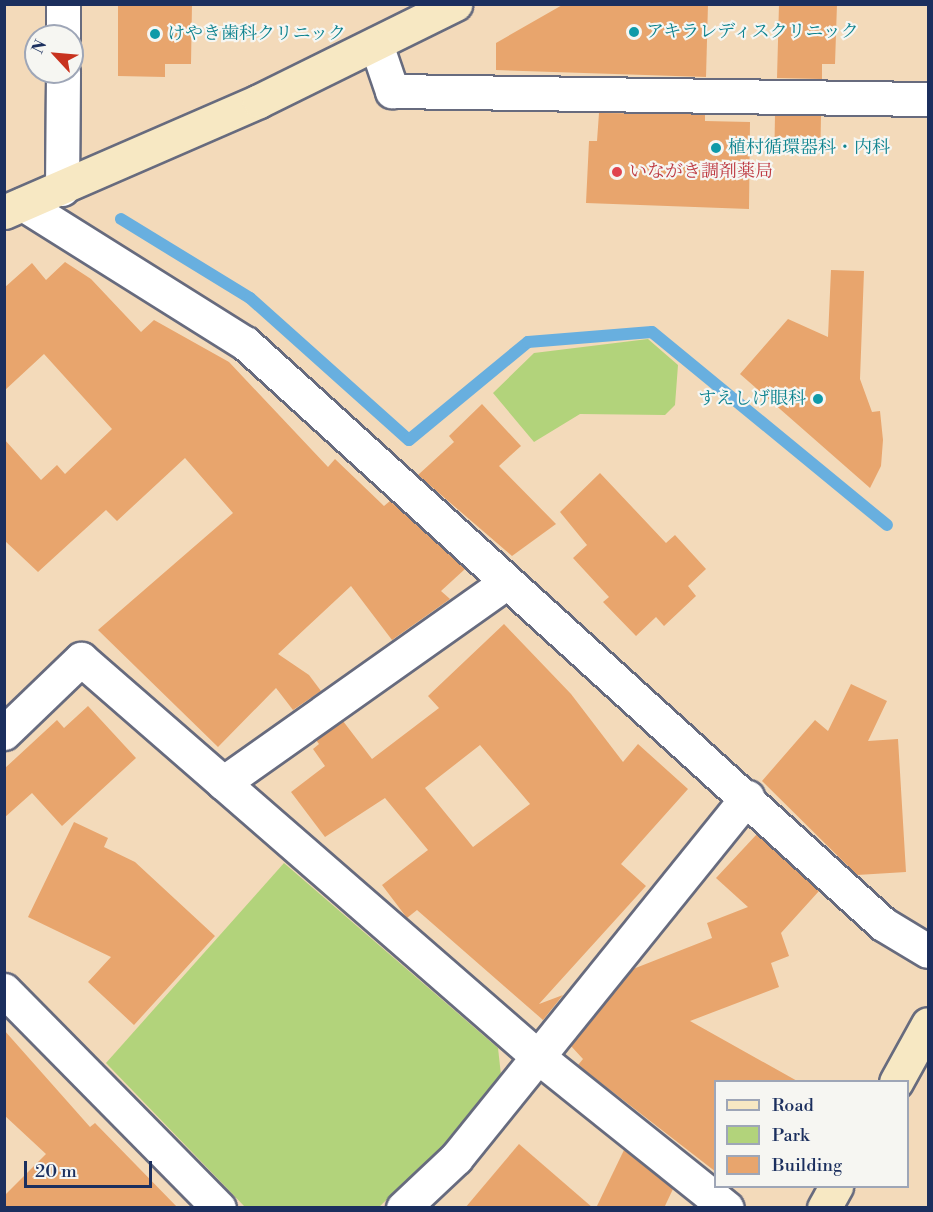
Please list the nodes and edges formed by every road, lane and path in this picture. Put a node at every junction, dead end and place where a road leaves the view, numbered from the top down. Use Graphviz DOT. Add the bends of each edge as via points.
graph roads {
  1 [pos="63,4"];
  2 [pos="455,4"];
  3 [pos="63,24"];
  4 [pos="376,44"];
  5 [pos="63,84"];
  6 [pos="928,99"];
  7 [pos="62,189"];
  8 [pos="14,208"];
  9 [pos="505,583"];
  10 [pos="4,733"];
  11 [pos="224,783"];
  12 [pos="747,797"];
  13 [pos="928,951"];
  14 [pos="5,992"];
  15 [pos="928,1024"];
  16 [pos="537,1056"];
  17 [pos="897,1080"];
  18 [pos="835,1188"];
  19 [pos="219,1208"];
  20 [pos="403,1208"];
  21 [pos="727,1208"];
  22 [pos="824,1208"];
  1 -- 3 [label="street"];
  2 -- 4 [label="street"];
  4 -- 6 [label="street" via="392,91"];
  4 -- 7 [label="street"];
  5 -- 7 [label="street"];
  7 -- 8 [label="street"];
  8 -- 9 [label="street" via="244,342"];
  9 -- 11 [label="street"];
  9 -- 12 [label="street"];
  10 -- 11 [label="street" via="81,659"];
  11 -- 16 [label="street"];
  12 -- 13 [label="street" via="883,924"];
  12 -- 16 [label="street"];
  14 -- 19 [label="street"];
  15 -- 17 [label="street"];
  16 -- 20 [label="street" via="456,1158"];
  16 -- 21 [label="street"];
  18 -- 22 [label="street"];
}
